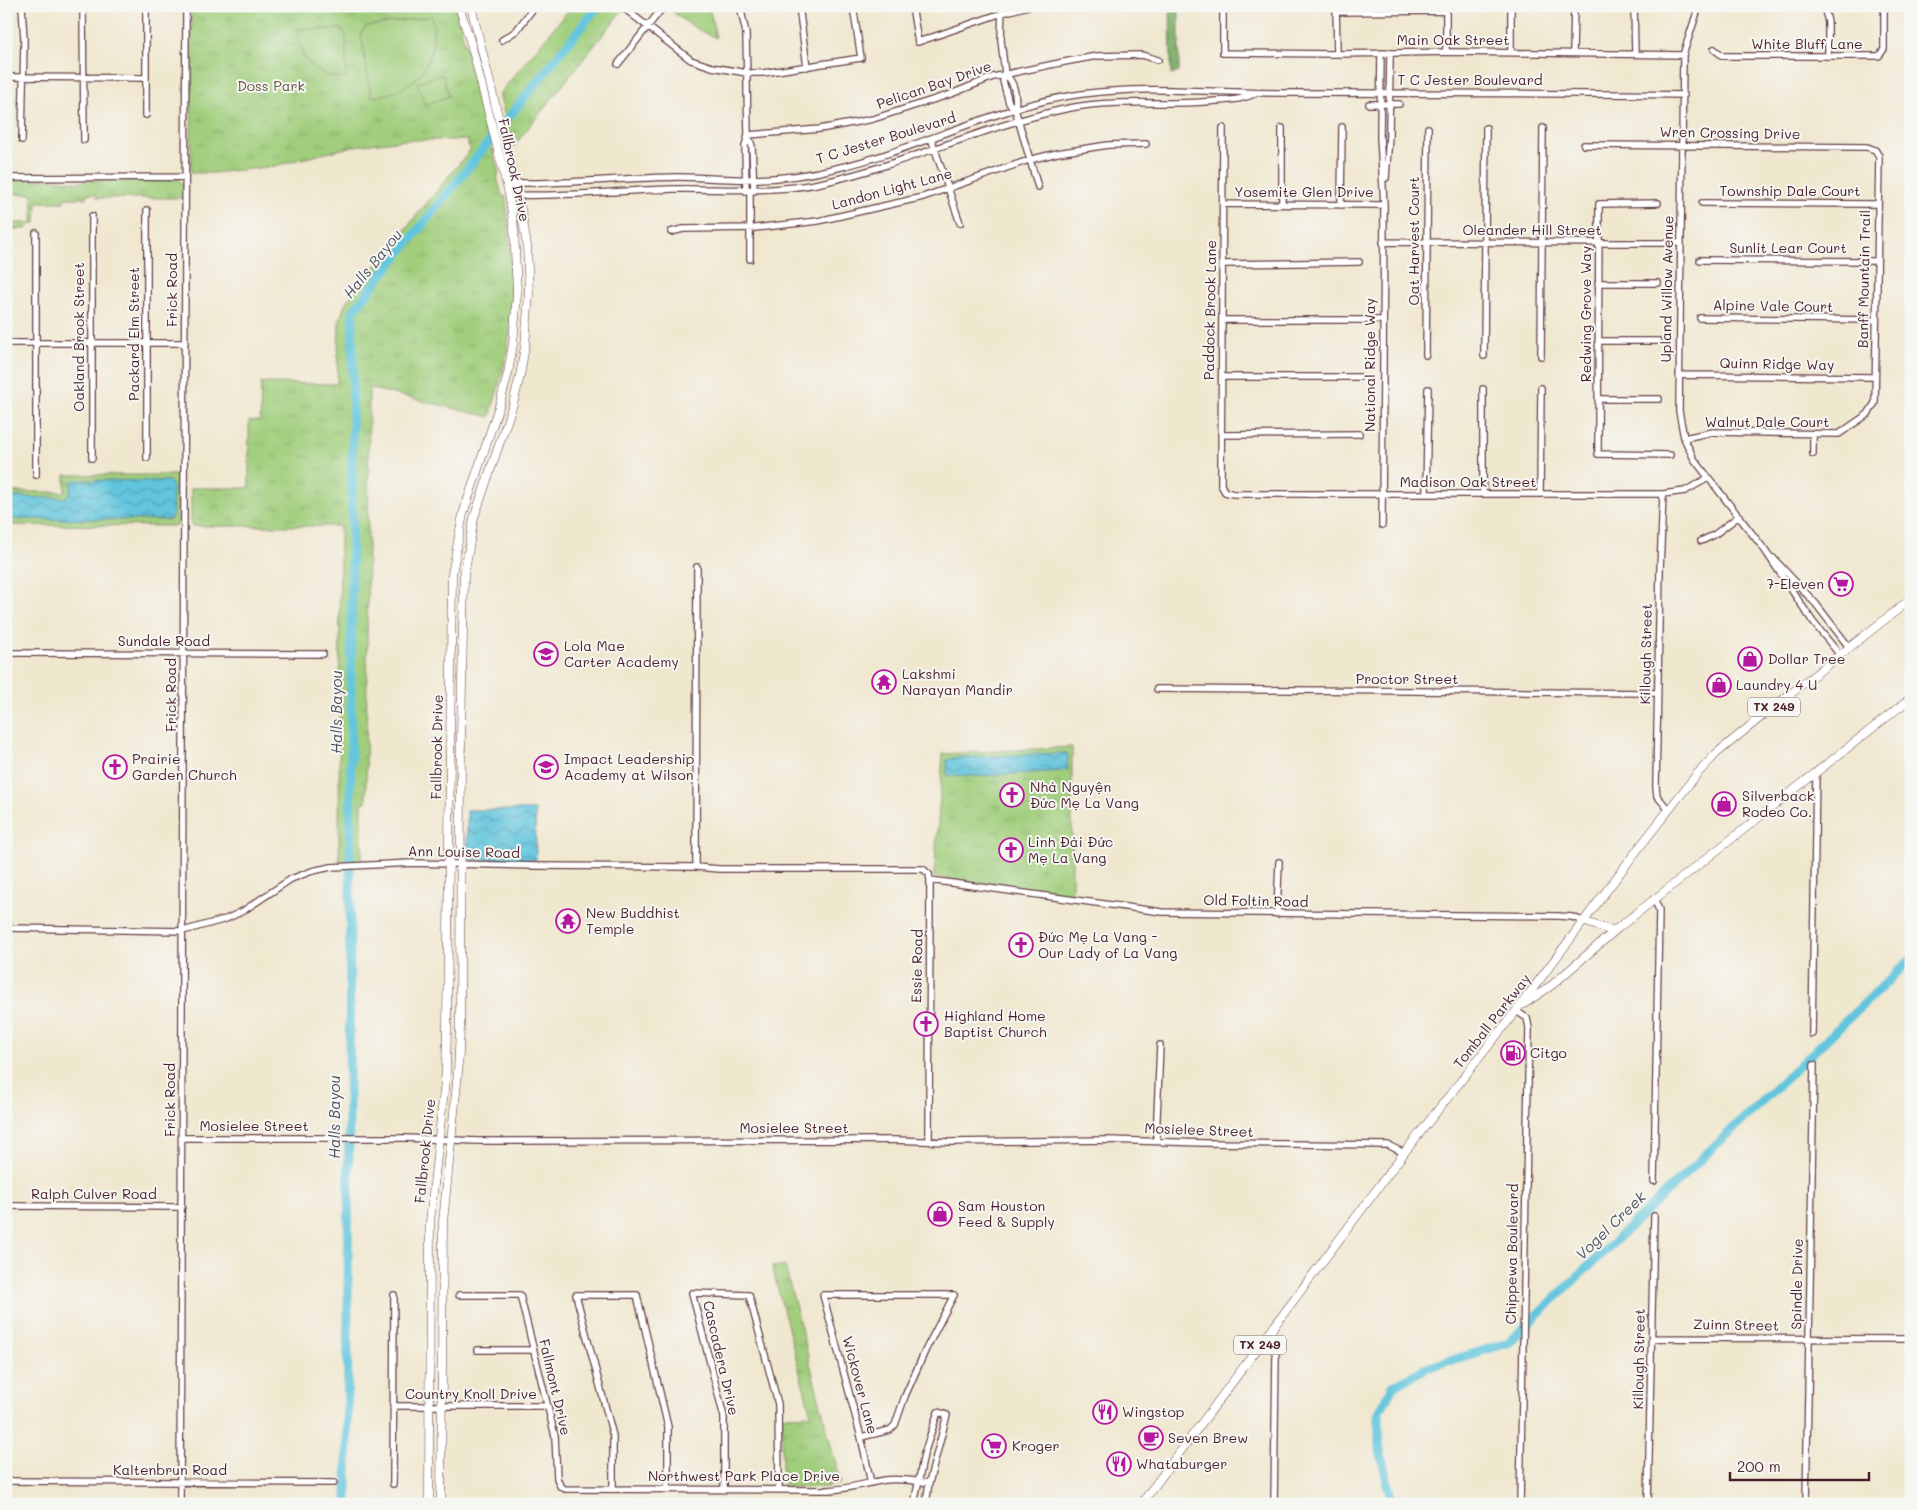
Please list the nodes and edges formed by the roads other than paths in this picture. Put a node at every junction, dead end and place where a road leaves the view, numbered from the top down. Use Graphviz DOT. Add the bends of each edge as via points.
graph roads {
  1 [pos="22,6"];
  2 [pos="83,6"];
  3 [pos="146,6"];
  4 [pos="186,6"];
  5 [pos="459,6"];
  6 [pos="471,6"];
  7 [pos="535,6"];
  8 [pos="664,6"];
  9 [pos="740,6"];
  10 [pos="799,6"];
  11 [pos="853,6"];
  12 [pos="912,6"];
  13 [pos="1028,6"];
  14 [pos="1223,6"];
  15 [pos="1511,6"];
  16 [pos="1574,6"];
  17 [pos="1634,6"];
  18 [pos="1698,6"];
  19 [pos="1824,6"];
  20 [pos="1884,6"];
  21 [pos="1002,9"];
  22 [pos="1336,9"];
  23 [pos="1446,9"];
  24 [pos="625,10"];
  25 [pos="647,27"];
  26 [pos="502,40"];
  27 [pos="481,45"];
  28 [pos="472,47"];
  29 [pos="1714,49"];
  30 [pos="1446,52"];
  31 [pos="1511,52"];
  32 [pos="1380,53"];
  33 [pos="1390,53"];
  34 [pos="1573,53"];
  35 [pos="1337,54"];
  36 [pos="1635,54"];
  37 [pos="1683,55"];
  38 [pos="1828,56"];
  39 [pos="1158,60"];
  40 [pos="618,64"];
  41 [pos="807,66"];
  42 [pos="747,72"];
  43 [pos="1005,74"];
  44 [pos="6,77"];
  45 [pos="23,78"];
  46 [pos="85,78"];
  47 [pos="146,78"];
  48 [pos="1180,90"];
  49 [pos="1257,93"];
  50 [pos="1381,93"];
  51 [pos="1389,93"];
  52 [pos="1684,95"];
  53 [pos="1179,103"];
  54 [pos="1369,104"];
  55 [pos="1381,104"];
  56 [pos="1389,104"];
  57 [pos="1399,104"];
  58 [pos="1015,109"];
  59 [pos="146,115"];
  60 [pos="1018,120"];
  61 [pos="1223,128"];
  62 [pos="1282,128"];
  63 [pos="1342,128"];
  64 [pos="1428,128"];
  65 [pos="1486,128"];
  66 [pos="1543,128"];
  67 [pos="748,135"];
  68 [pos="931,138"];
  69 [pos="22,140"];
  70 [pos="84,140"];
  71 [pos="1146,144"];
  72 [pos="1584,145"];
  73 [pos="1683,145"];
  74 [pos="936,149"];
  75 [pos="1875,150"];
  76 [pos="1029,160"];
  77 [pos="185,177"];
  78 [pos="6,178"];
  79 [pos="745,179"];
  80 [pos="754,179"];
  81 [pos="506,183"];
  82 [pos="515,183"];
  83 [pos="1038,187"];
  84 [pos="948,189"];
  85 [pos="750,191"];
  86 [pos="509,194"];
  87 [pos="518,195"];
  88 [pos="1658,203"];
  89 [pos="1702,203"];
  90 [pos="1223,204"];
  91 [pos="1282,204"];
  92 [pos="1877,204"];
  93 [pos="1341,205"];
  94 [pos="1384,206"];
  95 [pos="147,210"];
  96 [pos="92,216"];
  97 [pos="960,223"];
  98 [pos="750,228"];
  99 [pos="671,232"];
  100 [pos="36,233"];
  101 [pos="1383,242"];
  102 [pos="1427,242"];
  103 [pos="1485,242"];
  104 [pos="1542,243"];
  105 [pos="1599,243"];
  106 [pos="1680,243"];
  107 [pos="750,259"];
  108 [pos="1700,260"];
  109 [pos="1876,261"];
  110 [pos="1360,262"];
  111 [pos="1223,264"];
  112 [pos="1598,283"];
  113 [pos="1658,283"];
  114 [pos="1700,318"];
  115 [pos="1222,320"];
  116 [pos="1382,320"];
  117 [pos="1876,320"];
  118 [pos="1598,340"];
  119 [pos="1658,341"];
  120 [pos="6,343"];
  121 [pos="36,343"];
  122 [pos="92,343"];
  123 [pos="147,343"];
  124 [pos="185,343"];
  125 [pos="1426,355"];
  126 [pos="1484,356"];
  127 [pos="1542,356"];
  128 [pos="1678,375"];
  129 [pos="1222,377"];
  130 [pos="1359,377"];
  131 [pos="1875,377"];
  132 [pos="1541,388"];
  133 [pos="1428,389"];
  134 [pos="1483,389"];
  135 [pos="1598,399"];
  136 [pos="1659,399"];
  137 [pos="1873,408"];
  138 [pos="1359,434"];
  139 [pos="1814,434"];
  140 [pos="1221,435"];
  141 [pos="1684,438"];
  142 [pos="1813,454"];
  143 [pos="1670,455"];
  144 [pos="92,458"];
  145 [pos="147,458"];
  146 [pos="36,475"];
  147 [pos="1708,478"];
  148 [pos="1225,492"];
  149 [pos="1382,494"];
  150 [pos="1426,494"];
  151 [pos="1483,494"];
  152 [pos="1540,494"];
  153 [pos="1663,494"];
  154 [pos="1739,516"];
  155 [pos="1382,525"];
  156 [pos="1701,541"];
  157 [pos="1764,549"];
  158 [pos="697,567"];
  159 [pos="452,574"];
  160 [pos="464,576"];
  161 [pos="1806,593"];
  162 [pos="1798,599"];
  163 [pos="1911,599"];
  164 [pos="1849,647"];
  165 [pos="6,653"];
  166 [pos="184,654"];
  167 [pos="322,654"];
  168 [pos="1840,654"];
  169 [pos="450,671"];
  170 [pos="462,671"];
  171 [pos="1157,689"];
  172 [pos="1657,693"];
  173 [pos="1911,698"];
  174 [pos="1816,772"];
  175 [pos="1669,810"];
  176 [pos="1279,862"];
  177 [pos="448,864"];
  178 [pos="461,865"];
  179 [pos="696,867"];
  180 [pos="930,880"];
  181 [pos="1654,899"];
  182 [pos="1277,914"];
  183 [pos="1583,921"];
  184 [pos="6,928"];
  185 [pos="1618,928"];
  186 [pos="183,931"];
  187 [pos="1517,1009"];
  188 [pos="1812,1034"];
  189 [pos="1160,1045"];
  190 [pos="1814,1065"];
  191 [pos="182,1138"];
  192 [pos="437,1140"];
  193 [pos="450,1140"];
  194 [pos="929,1141"];
  195 [pos="1156,1141"];
  196 [pos="1404,1153"];
  197 [pos="1654,1181"];
  198 [pos="6,1206"];
  199 [pos="182,1207"];
  200 [pos="1654,1216"];
  201 [pos="394,1295"];
  202 [pos="459,1295"];
  203 [pos="1652,1338"];
  204 [pos="1809,1339"];
  205 [pos="1911,1339"];
  206 [pos="1263,1340"];
  207 [pos="477,1350"];
  208 [pos="533,1350"];
  209 [pos="393,1406"];
  210 [pos="548,1406"];
  211 [pos="430,1407"];
  212 [pos="442,1407"];
  213 [pos="861,1436"];
  214 [pos="6,1481"];
  215 [pos="918,1481"];
  216 [pos="180,1482"];
  217 [pos="334,1483"];
  218 [pos="871,1483"];
  219 [pos="929,1483"];
  220 [pos="393,1484"];
  221 [pos="560,1486"];
  222 [pos="724,1489"];
  223 [pos="613,1490"];
  224 [pos="668,1490"];
  225 [pos="779,1490"];
  226 [pos="180,1504"];
  227 [pos="429,1504"];
  228 [pos="441,1504"];
  229 [pos="914,1504"];
  230 [pos="926,1504"];
  231 [pos="1141,1504"];
  232 [pos="1274,1504"];
  233 [pos="1520,1504"];
  234 [pos="1648,1504"];
  235 [pos="1806,1504"];
  1 -- 45 [label="street"];
  2 -- 46 [label="street"];
  3 -- 47 [label="street"];
  4 -- 77 [label="street, Frick Road"];
  5 -- 28 [label="main road, Fallbrook Drive"];
  6 -- 27 [label="main road, Fallbrook Drive"];
  7 -- 26 [label="street" via="516,31"];
  8 -- 25 [label="street"];
  9 -- 42 [label="street" via="746,33"];
  10 -- 41 [label="street"];
  11 -- 41 [label="street" via="861,58"];
  12 -- 21 [label="street" via="918,42"];
  13 -- 21 [label="street"];
  14 -- 35 [label="street, Main Oak Street" via="1222,53"];
  15 -- 31 [label="street"];
  16 -- 34 [label="street"];
  17 -- 36 [label="street"];
  18 -- 37 [label="street, Upland Willow Avenue"];
  19 -- 38 [label="street" via="1828,22"];
  20 -- 38 [label="street, White Bluff Lane" via="1884,49 1879,56"];
  21 -- 43 [label="street"];
  22 -- 23 [label="street"];
  22 -- 35 [label="street"];
  23 -- 30 [label="street"];
  24 -- 25 [label="street"];
  25 -- 40 [label="street"];
  25 -- 42 [label="street" via="690,60"];
  27 -- 28 [label="main road"];
  27 -- 82 [label="main road, Fallbrook Drive"];
  28 -- 81 [label="main road, Fallbrook Drive"];
  29 -- 38 [label="street, White Bluff Lane" via="1723,56"];
  30 -- 31 [label="street, Main Oak Street"];
  30 -- 33 [label="street, Main Oak Street"];
  31 -- 34 [label="street, Main Oak Street"];
  32 -- 33 [label="street, Main Oak Street"];
  32 -- 35 [label="street, Main Oak Street"];
  32 -- 50 [label="street, National Ridge Way"];
  33 -- 51 [label="street, National Ridge Way"];
  34 -- 36 [label="street, Main Oak Street"];
  36 -- 37 [label="street, Main Oak Street"];
  37 -- 52 [label="street, Upland Willow Avenue"];
  39 -- 43 [label="street, Pelican Bay Drive" via="1142,55 1098,56"];
  41 -- 42 [label="street"];
  42 -- 67 [label="street"];
  43 -- 58 [label="street" via="1003,81 1009,103"];
  43 -- 67 [label="street, Pelican Bay Drive" via="873,119 820,129"];
  44 -- 45 [label="street"];
  45 -- 46 [label="street"];
  45 -- 69 [label="street"];
  46 -- 47 [label="street"];
  46 -- 70 [label="street"];
  47 -- 59 [label="street"];
  48 -- 49 [label="street, T C Jester Boulevard"];
  48 -- 53 [label="street"];
  48 -- 58 [label="street, T C Jester Boulevard" via="1080,94"];
  49 -- 50 [label="street, T C Jester Boulevard"];
  49 -- 53 [label="street, T C Jester Boulevard" via="1246,98"];
  50 -- 51 [label="street, T C Jester Boulevard"];
  50 -- 55 [label="street, National Ridge Way"];
  51 -- 52 [label="street, T C Jester Boulevard"];
  51 -- 56 [label="street, National Ridge Way"];
  52 -- 73 [label="street, Upland Willow Avenue"];
  53 -- 60 [label="street, T C Jester Boulevard" via="1077,107"];
  54 -- 55 [label="street, T C Jester Boulevard"];
  55 -- 56 [label="street, T C Jester Boulevard"];
  55 -- 94 [label="street, National Ridge Way"];
  56 -- 57 [label="street, T C Jester Boulevard"];
  56 -- 94 [label="street, National Ridge Way"];
  58 -- 60 [label="street"];
  58 -- 68 [label="street, T C Jester Boulevard"];
  60 -- 74 [label="street, T C Jester Boulevard"];
  60 -- 76 [label="street"];
  61 -- 90 [label="street, Paddock Brook Lane"];
  62 -- 91 [label="street"];
  63 -- 93 [label="street"];
  64 -- 102 [label="street, Oat Harvest Court"];
  65 -- 103 [label="street"];
  66 -- 104 [label="street"];
  67 -- 79 [label="street"];
  67 -- 80 [label="street"];
  68 -- 74 [label="street"];
  68 -- 80 [label="street, T C Jester Boulevard" via="842,167"];
  71 -- 76 [label="street, Landon Light Lane" via="1084,148"];
  72 -- 73 [label="street, Wren Crossing Drive"];
  73 -- 75 [label="street, Wren Crossing Drive" via="1867,147"];
  73 -- 106 [label="street, Upland Willow Avenue"];
  74 -- 84 [label="street"];
  74 -- 85 [label="street, T C Jester Boulevard" via="822,183"];
  75 -- 92 [label="street, Banff Mountain Trail" via="1878,156"];
  76 -- 83 [label="street"];
  76 -- 84 [label="street, Landon Light Lane"];
  77 -- 78 [label="street"];
  77 -- 124 [label="street, Frick Road"];
  79 -- 80 [label="street, T C Jester Boulevard"];
  79 -- 82 [label="street, T C Jester Boulevard" via="679,177"];
  79 -- 85 [label="street"];
  80 -- 85 [label="street"];
  81 -- 82 [label="street, T C Jester Boulevard"];
  81 -- 86 [label="main road, Fallbrook Drive"];
  82 -- 87 [label="main road, Fallbrook Drive"];
  84 -- 97 [label="street"];
  84 -- 98 [label="street, Landon Light Lane" via="818,221"];
  85 -- 87 [label="street, T C Jester Boulevard" via="665,189"];
  85 -- 98 [label="street"];
  86 -- 87 [label="street, T C Jester Boulevard"];
  86 -- 159 [label="main road, Fallbrook Drive" via="516,272 513,344 501,400 463,514"];
  87 -- 160 [label="main road, Fallbrook Drive" via="529,271 525,346 513,404 474,518"];
  88 -- 105 [label="street, Redwing Grove Way" via="1599,204"];
  89 -- 92 [label="street, Township Dale Court"];
  90 -- 91 [label="street, Yosemite Glen Drive"];
  90 -- 111 [label="street, Paddock Brook Lane"];
  91 -- 93 [label="street, Yosemite Glen Drive"];
  92 -- 109 [label="street, Banff Mountain Trail"];
  93 -- 94 [label="street, Yosemite Glen Drive"];
  94 -- 101 [label="street, National Ridge Way"];
  95 -- 123 [label="street, Packard Elm Street"];
  96 -- 122 [label="street, Oakland Brook Street"];
  98 -- 99 [label="street, Landon Light Lane"];
  98 -- 107 [label="street"];
  100 -- 121 [label="street"];
  101 -- 102 [label="street, Oleander Hill Street"];
  101 -- 116 [label="street, National Ridge Way"];
  102 -- 103 [label="street, Oleander Hill Street"];
  102 -- 125 [label="street, Oat Harvest Court"];
  103 -- 104 [label="street, Oleander Hill Street"];
  103 -- 126 [label="street"];
  104 -- 105 [label="street, Oleander Hill Street"];
  104 -- 127 [label="street"];
  105 -- 106 [label="street, Oleander Hill Street"];
  105 -- 112 [label="street, Redwing Grove Way"];
  106 -- 128 [label="street, Upland Willow Avenue"];
  108 -- 109 [label="street, Sunlit Lear Court"];
  109 -- 117 [label="street, Banff Mountain Trail"];
  110 -- 111 [label="street"];
  111 -- 115 [label="street, Paddock Brook Lane"];
  112 -- 113 [label="street"];
  112 -- 118 [label="street, Redwing Grove Way"];
  114 -- 117 [label="street, Alpine Vale Court"];
  115 -- 116 [label="street"];
  115 -- 129 [label="street, Paddock Brook Lane"];
  116 -- 149 [label="street, National Ridge Way"];
  117 -- 131 [label="street, Banff Mountain Trail"];
  118 -- 119 [label="street"];
  118 -- 135 [label="street, Redwing Grove Way"];
  120 -- 121 [label="street"];
  121 -- 122 [label="street"];
  121 -- 146 [label="street"];
  122 -- 123 [label="street"];
  122 -- 144 [label="street, Oakland Brook Street"];
  123 -- 124 [label="street"];
  123 -- 145 [label="street, Packard Elm Street"];
  124 -- 166 [label="street, Frick Road"];
  128 -- 131 [label="street, Quinn Ridge Way"];
  128 -- 141 [label="street, Upland Willow Avenue" via="1678,411"];
  129 -- 130 [label="street"];
  129 -- 140 [label="street, Paddock Brook Lane"];
  131 -- 137 [label="street, Banff Mountain Trail"];
  132 -- 152 [label="street"];
  133 -- 150 [label="street"];
  134 -- 151 [label="street"];
  135 -- 136 [label="street"];
  135 -- 143 [label="street, Redwing Grove Way" via="1598,454"];
  137 -- 139 [label="street, Walnut Dale Court" via="1839,434"];
  138 -- 140 [label="street"];
  139 -- 141 [label="street, Walnut Dale Court" via="1713,432"];
  139 -- 142 [label="street"];
  140 -- 148 [label="street, Paddock Brook Lane" via="1221,485"];
  141 -- 147 [label="street, Upland Willow Avenue"];
  147 -- 153 [label="street, Madison Oak Street" via="1685,491"];
  147 -- 154 [label="street, Upland Willow Avenue"];
  148 -- 149 [label="street, Madison Oak Street"];
  149 -- 150 [label="street, Madison Oak Street"];
  149 -- 155 [label="street, National Ridge Way"];
  150 -- 151 [label="street, Madison Oak Street"];
  151 -- 152 [label="street, Madison Oak Street"];
  152 -- 153 [label="street, Madison Oak Street"];
  153 -- 172 [label="street, Killough Street"];
  154 -- 156 [label="street"];
  154 -- 157 [label="street, Upland Willow Avenue"];
  157 -- 161 [label="street, Upland Willow Avenue"];
  157 -- 162 [label="street, Upland Willow Avenue"];
  158 -- 179 [label="street"];
  159 -- 160 [label="main road"];
  159 -- 169 [label="main road, Fallbrook Drive"];
  160 -- 170 [label="main road, Fallbrook Drive"];
  161 -- 162 [label="street"];
  161 -- 164 [label="street, Upland Willow Avenue"];
  162 -- 168 [label="street, Upland Willow Avenue"];
  163 -- 164 [label="main road, Tomball Parkway / TX 249"];
  164 -- 168 [label="main road, Tomball Parkway / TX 249"];
  165 -- 166 [label="street, Sundale Road"];
  166 -- 167 [label="street, Sundale Road"];
  166 -- 186 [label="street, Frick Road"];
  168 -- 175 [label="main road, Tomball Parkway / TX 249" via="1718,753"];
  169 -- 170 [label="main road"];
  169 -- 177 [label="main road, Fallbrook Drive"];
  170 -- 178 [label="main road, Fallbrook Drive"];
  171 -- 172 [label="street, Proctor Street"];
  172 -- 175 [label="street, Killough Street" via="1656,787 1657,796"];
  173 -- 174 [label="main road"];
  174 -- 181 [label="main road"];
  174 -- 188 [label="street"];
  175 -- 183 [label="main road, Tomball Parkway / TX 249"];
  176 -- 182 [label="street"];
  177 -- 178 [label="street, Ann Louise Road"];
  177 -- 186 [label="street, Ann Louise Road" via="412,863 312,871 298,876 238,914"];
  177 -- 192 [label="main road, Fallbrook Drive" via="446,1071"];
  178 -- 179 [label="street, Ann Louise Road"];
  178 -- 193 [label="main road, Fallbrook Drive" via="460,1037"];
  179 -- 180 [label="street, Ann Louise Road" via="923,869"];
  180 -- 182 [label="street, Old Foltin Road" via="1162,912"];
  180 -- 194 [label="street, Essie Road"];
  181 -- 185 [label="main road"];
  181 -- 197 [label="street" via="1659,910"];
  182 -- 183 [label="street, Old Foltin Road" via="1563,916"];
  183 -- 185 [label="main road" via="1609,930"];
  183 -- 187 [label="main road, Tomball Parkway / TX 249"];
  184 -- 186 [label="street, Ann Louise Road"];
  185 -- 187 [label="main road" via="1552,985"];
  186 -- 191 [label="street, Frick Road"];
  187 -- 196 [label="main road, Tomball Parkway / TX 249"];
  187 -- 233 [label="street, Chippewa Boulevard" via="1527,1018 1529,1028"];
  189 -- 195 [label="street"];
  190 -- 204 [label="street, Spindle Drive"];
  191 -- 192 [label="street, Mosielee Street"];
  191 -- 199 [label="street, Frick Road"];
  192 -- 193 [label="street, Mosielee Street"];
  192 -- 211 [label="main road, Fallbrook Drive" via="430,1222"];
  193 -- 194 [label="street, Mosielee Street"];
  193 -- 212 [label="main road, Fallbrook Drive" via="443,1222"];
  194 -- 195 [label="street, Mosielee Street"];
  195 -- 196 [label="street, Mosielee Street" via="1388,1145"];
  196 -- 206 [label="main road, Tomball Parkway / TX 249"];
  198 -- 199 [label="street, Ralph Culver Road"];
  199 -- 216 [label="street, Frick Road"];
  200 -- 203 [label="street, Killough Street"];
  201 -- 209 [label="street, Country Knoll Drive"];
  202 -- 208 [label="street, Fallmont Drive" via="520,1295"];
  203 -- 204 [label="street, Zuinn Street"];
  203 -- 234 [label="street, Killough Street"];
  204 -- 205 [label="street, Zuinn Street"];
  204 -- 235 [label="street, Spindle Drive"];
  206 -- 231 [label="main road, Tomball Parkway / TX 249"];
  206 -- 232 [label="street" via="1273,1349 1276,1362"];
  207 -- 208 [label="street"];
  208 -- 210 [label="street, Fallmont Drive"];
  209 -- 211 [label="street, Country Knoll Drive"];
  209 -- 220 [label="street, Country Knoll Drive"];
  210 -- 212 [label="street, Country Knoll Drive"];
  210 -- 221 [label="street, Fallmont Drive"];
  211 -- 212 [label="street, Country Knoll Drive"];
  211 -- 227 [label="main road, Fallbrook Drive"];
  212 -- 228 [label="main road, Fallbrook Drive"];
  213 -- 213 [label="street, Wickover Lane" via="823,1295 954,1295 926,1349 894,1427"];
  213 -- 218 [label="street, Wickover Lane"];
  214 -- 216 [label="street, Kaltenbrun Road"];
  215 -- 218 [label="street, Northwest Park Place Drive" via="898,1479"];
  215 -- 219 [label="street, Northwest Park Place Drive"];
  215 -- 219 [label="street" via="938,1412 947,1415"];
  215 -- 229 [label="street"];
  216 -- 217 [label="street, Kaltenbrun Road"];
  216 -- 226 [label="street, Frick Road"];
  218 -- 225 [label="street, Northwest Park Place Drive" via="841,1489"];
  219 -- 230 [label="street"];
  221 -- 223 [label="street, Northwest Park Place Drive" via="565,1489"];
  222 -- 224 [label="street, Northwest Park Place Drive"];
  222 -- 225 [label="street, Northwest Park Place Drive"];
  222 -- 225 [label="street, Cascadera Drive" via="724,1416 692,1293 749,1295 778,1404"];
  223 -- 224 [label="street, Northwest Park Place Drive"];
  223 -- 224 [label="street" via="613,1436 576,1295 637,1295 668,1427"];
}
